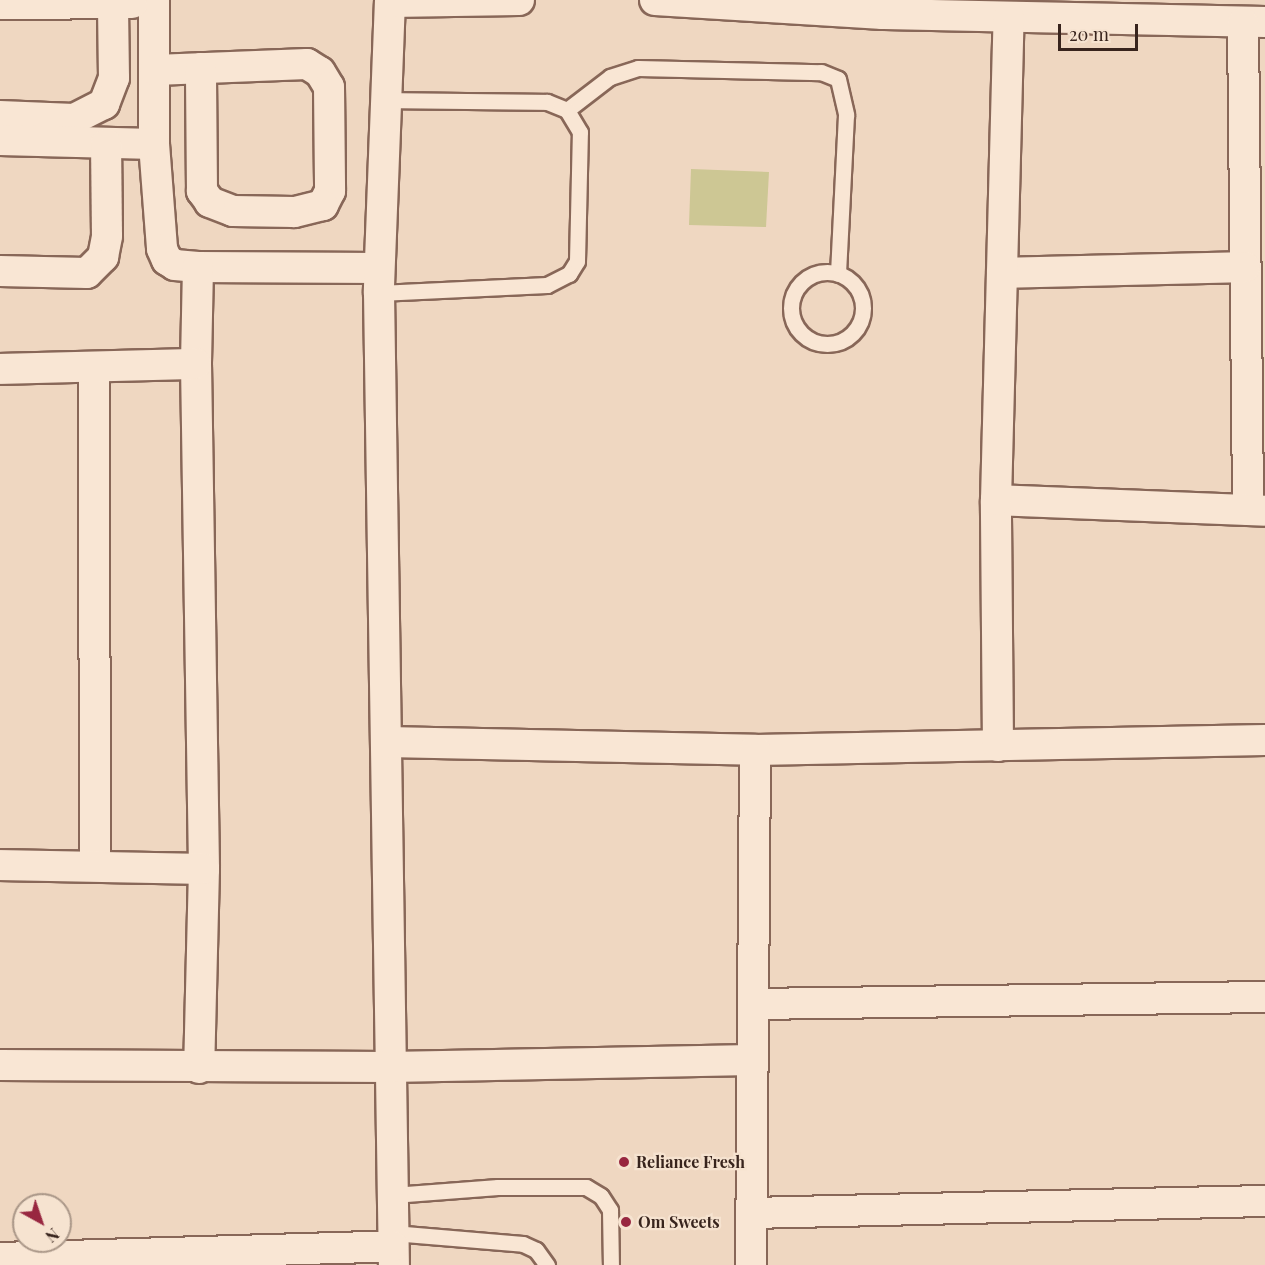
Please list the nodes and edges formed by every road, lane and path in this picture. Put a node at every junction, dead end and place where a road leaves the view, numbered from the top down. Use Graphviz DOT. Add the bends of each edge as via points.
graph roads {
  1 [pos="519,0"];
  2 [pos="655,0"];
  3 [pos="154,1"];
  4 [pos="390,1"];
  5 [pos="113,3"];
  6 [pos="0,4"];
  7 [pos="883,7"];
  8 [pos="1009,18"];
  9 [pos="1254,23"];
  10 [pos="201,68"];
  11 [pos="155,70"];
  12 [pos="386,100"];
  13 [pos="567,110"];
  14 [pos="0,116"];
  15 [pos="0,140"];
  16 [pos="106,144"];
  17 [pos="154,144"];
  18 [pos="198,267"];
  19 [pos="1245,267"];
  20 [pos="0,271"];
  21 [pos="1002,273"];
  22 [pos="838,274"];
  23 [pos="379,280"];
  24 [pos="196,364"];
  25 [pos="94,367"];
  26 [pos="0,369"];
  27 [pos="996,500"];
  28 [pos="1256,511"];
  29 [pos="1265,740"];
  30 [pos="387,742"];
  31 [pos="998,747"];
  32 [pos="755,750"];
  33 [pos="0,865"];
  34 [pos="95,866"];
  35 [pos="204,869"];
  36 [pos="1265,997"];
  37 [pos="753,1005"];
  38 [pos="752,1060"];
  39 [pos="0,1065"];
  40 [pos="389,1067"];
  41 [pos="199,1068"];
  42 [pos="393,1195"];
  43 [pos="1265,1201"];
  44 [pos="751,1213"];
  45 [pos="393,1248"];
  46 [pos="0,1258"];
  47 [pos="167,1259"];
  48 [pos="546,1265"];
  49 [pos="611,1265"];
  50 [pos="751,1265"];
  1 -- 4 [label="street"];
  2 -- 7 [label="street"];
  3 -- 5 [label="street"];
  3 -- 11 [label="street"];
  4 -- 12 [label="street"];
  5 -- 6 [label="street"];
  5 -- 14 [label="street" via="114,78 104,104 74,119"];
  7 -- 8 [label="street"];
  8 -- 9 [label="street"];
  8 -- 21 [label="street"];
  9 -- 19 [label="street"];
  10 -- 10 [label="street" via="307,64 320,72 328,87 330,191 323,205 294,212 243,211 210,202 202,191"];
  10 -- 11 [label="street"];
  11 -- 17 [label="street"];
  12 -- 13 [label="lane" via="547,102"];
  12 -- 23 [label="street"];
  13 -- 22 [label="lane" via="610,77 638,68 821,72 838,79 844,92 846,115"];
  13 -- 23 [label="lane" via="580,132 577,261 569,274 547,285"];
  15 -- 16 [label="street"];
  16 -- 17 [label="street"];
  16 -- 20 [label="street" via="107,236 103,257 87,273"];
  17 -- 18 [label="street" via="162,249 175,266"];
  18 -- 23 [label="street"];
  18 -- 24 [label="street"];
  19 -- 21 [label="street"];
  19 -- 28 [label="street"];
  21 -- 27 [label="street"];
  22 -- 22 [label="lane" via="853,282 861,294 861,322 841,342 814,342 794,323 790,309 794,295 801,282 813,275"];
  23 -- 30 [label="street"];
  24 -- 25 [label="street"];
  24 -- 35 [label="street"];
  25 -- 26 [label="street"];
  25 -- 34 [label="street"];
  27 -- 28 [label="street"];
  27 -- 31 [label="street"];
  29 -- 31 [label="street"];
  30 -- 32 [label="street"];
  30 -- 40 [label="street"];
  31 -- 32 [label="street"];
  32 -- 37 [label="street"];
  33 -- 34 [label="street"];
  34 -- 35 [label="street"];
  35 -- 41 [label="street"];
  36 -- 37 [label="street"];
  37 -- 38 [label="street"];
  38 -- 40 [label="street"];
  38 -- 44 [label="street"];
  39 -- 41 [label="street"];
  40 -- 41 [label="street"];
  40 -- 42 [label="street"];
  42 -- 45 [label="street"];
  42 -- 49 [label="lane" via="498,1187 586,1187 601,1196 610,1210"];
  43 -- 44 [label="street"];
  44 -- 50 [label="street"];
  45 -- 47 [label="street"];
  45 -- 48 [label="lane" via="523,1244 536,1250"];
  46 -- 47 [label="street"];
}
